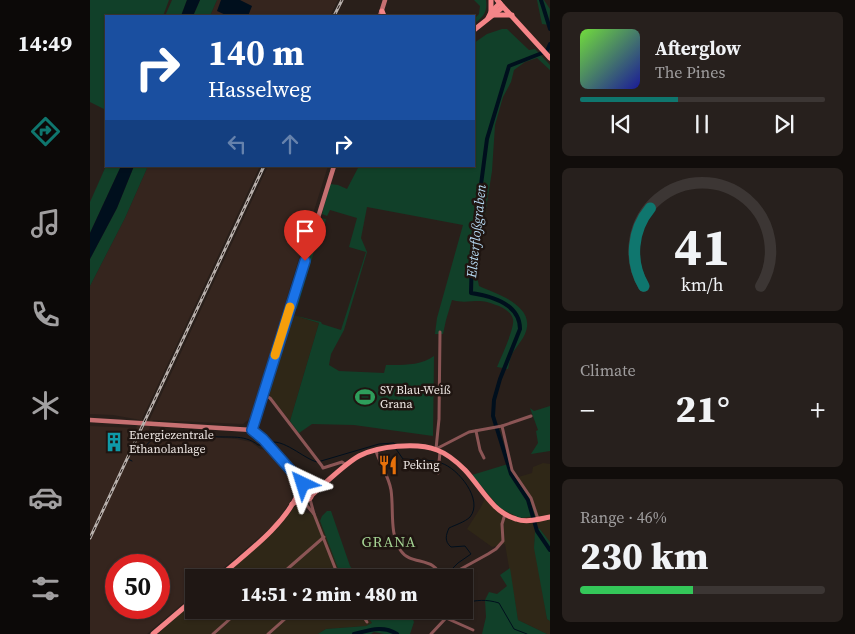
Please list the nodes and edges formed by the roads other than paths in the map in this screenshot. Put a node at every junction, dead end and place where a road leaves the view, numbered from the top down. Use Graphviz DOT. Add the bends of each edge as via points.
graph roads {
  1 [pos="385,0"];
  2 [pos="490,0"];
  3 [pos="500,3"];
  4 [pos="492,13"];
  5 [pos="382,14"];
  6 [pos="512,15"];
  7 [pos="475,29"];
  8 [pos="550,58"];
  9 [pos="334,167"];
  10 [pos="440,332"];
  11 [pos="263,394"];
  12 [pos="531,416"];
  13 [pos="90,420"];
  14 [pos="498,427"];
  15 [pos="252,430"];
  16 [pos="476,431"];
  17 [pos="376,451"];
  18 [pos="438,451"];
  19 [pos="484,458"];
  20 [pos="345,465"];
  21 [pos="438,473"];
  22 [pos="297,479"];
  23 [pos="324,485"];
  24 [pos="307,487"];
  25 [pos="298,491"];
  26 [pos="311,497"];
  27 [pos="302,500"];
  28 [pos="292,504"];
  29 [pos="314,514"];
  30 [pos="505,514"];
  31 [pos="550,517"];
  32 [pos="535,520"];
  33 [pos="324,537"];
  34 [pos="228,569"];
  35 [pos="288,569"];
  36 [pos="336,569"];
  37 [pos="435,569"];
  38 [pos="461,569"];
  39 [pos="185,607"];
  40 [pos="230,619"];
  41 [pos="285,619"];
  42 [pos="365,619"];
  43 [pos="445,619"];
  44 [pos="448,619"];
  45 [pos="367,622"];
  46 [pos="473,630"];
  47 [pos="153,634"];
  48 [pos="213,634"];
  49 [pos="268,634"];
  50 [pos="431,634"];
  1 -- 5 [label="main road"];
  2 -- 4 [label="main road"];
  3 -- 4 [label="main road"];
  3 -- 6 [label="main road"];
  4 -- 6 [label="main road"];
  4 -- 7 [label="main road"];
  6 -- 8 [label="main road"];
  9 -- 11 [label="main road"];
  10 -- 18 [label="street"];
  11 -- 15 [label="main road"];
  11 -- 20 [label="street" via="270,398 324,468 339,463"];
  12 -- 14 [label="street"];
  13 -- 15 [label="main road"];
  14 -- 16 [label="street"];
  14 -- 32 [label="street" via="512,470 531,498"];
  15 -- 22 [label="main road"];
  16 -- 18 [label="street"];
  16 -- 19 [label="street"];
  17 -- 18 [label="main road" via="422,446"];
  17 -- 20 [label="main road" via="361,455"];
  17 -- 37 [label="street" via="391,489 394,532 400,550 410,558 432,564"];
  18 -- 21 [label="street"];
  18 -- 30 [label="main road" via="462,468"];
  20 -- 23 [label="main road"];
  22 -- 24 [label="main road"];
  22 -- 25 [label="main road"];
  23 -- 24 [label="main road"];
  23 -- 26 [label="main road"];
  24 -- 25 [label="main road"];
  24 -- 26 [label="main road"];
  25 -- 27 [label="main road"];
  25 -- 28 [label="main road"];
  26 -- 27 [label="main road"];
  26 -- 29 [label="street"];
  27 -- 28 [label="main road"];
  27 -- 29 [label="street"];
  28 -- 34 [label="main road" via="273,529"];
  29 -- 33 [label="street"];
  30 -- 32 [label="main road" via="520,520"];
  30 -- 38 [label="street" via="503,541 496,549"];
  31 -- 32 [label="main road"];
  33 -- 35 [label="street"];
  33 -- 36 [label="street"];
  39 -- 47 [label="main road"];
  40 -- 48 [label="street"];
  41 -- 49 [label="street"];
  42 -- 45 [label="street"];
  43 -- 50 [label="street"];
  44 -- 46 [label="street"];
}
